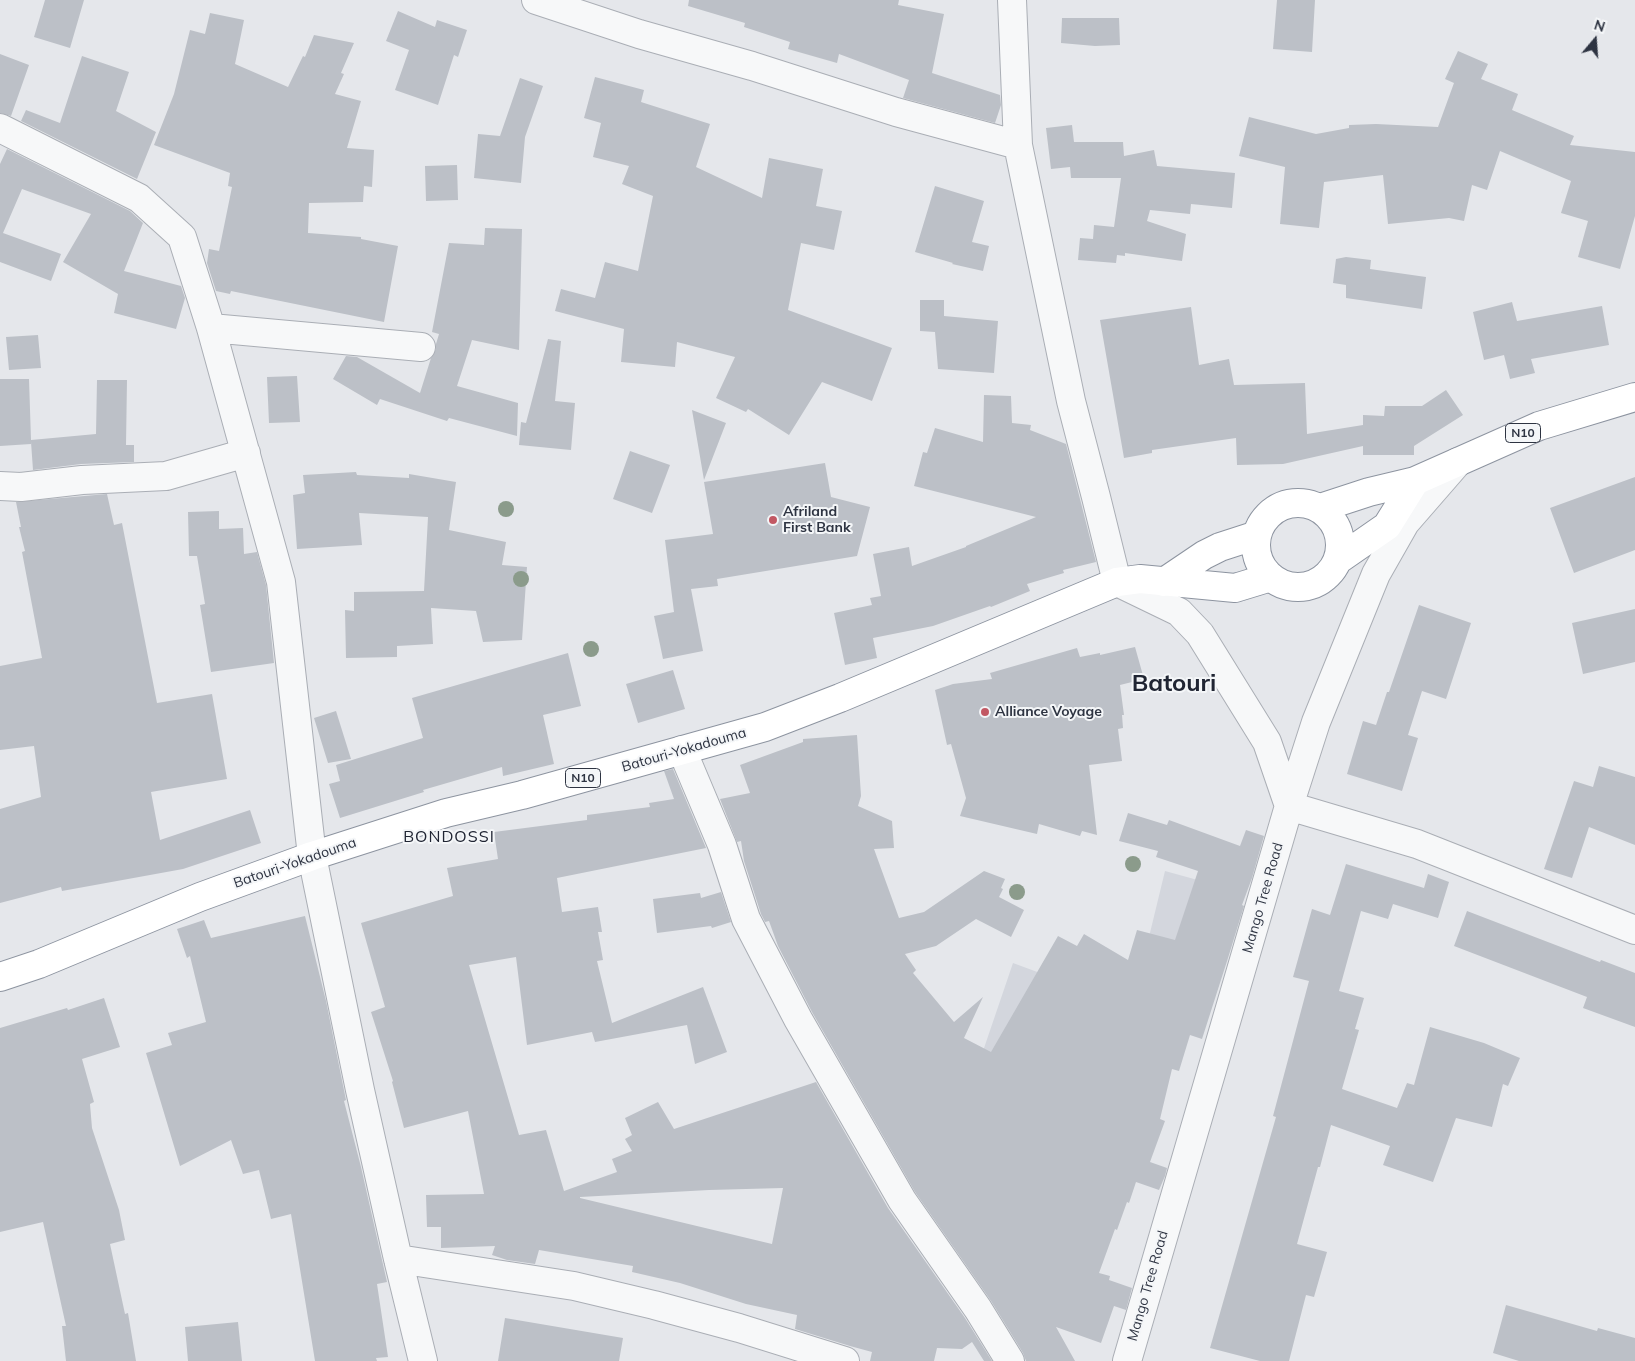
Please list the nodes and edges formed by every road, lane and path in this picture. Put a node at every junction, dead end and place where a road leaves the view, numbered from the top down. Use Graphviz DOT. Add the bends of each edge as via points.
graph roads {
  1 [pos="536,0"];
  2 [pos="1012,0"];
  3 [pos="0,128"];
  4 [pos="1018,145"];
  5 [pos="211,328"];
  6 [pos="421,347"];
  7 [pos="1635,397"];
  8 [pos="246,453"];
  9 [pos="1458,462"];
  10 [pos="1416,481"];
  11 [pos="0,486"];
  12 [pos="1320,508"];
  13 [pos="1257,535"];
  14 [pos="1338,560"];
  15 [pos="1271,577"];
  16 [pos="1117,582"];
  17 [pos="1164,582"];
  18 [pos="682,750"];
  19 [pos="1289,806"];
  20 [pos="312,856"];
  21 [pos="1635,930"];
  22 [pos="0,977"];
  23 [pos="398,1259"];
  24 [pos="423,1361"];
  25 [pos="845,1361"];
  26 [pos="1010,1361"];
  27 [pos="1126,1361"];
  1 -- 4 [label="street" via="896,112"];
  2 -- 4 [label="street"];
  3 -- 5 [label="street" via="139,198 182,237"];
  4 -- 16 [label="street" via="1070,401"];
  5 -- 6 [label="street"];
  5 -- 8 [label="street"];
  7 -- 9 [label="highway, N10" via="1538,426"];
  8 -- 11 [label="street" via="166,476"];
  8 -- 20 [label="street" via="281,582"];
  9 -- 10 [label="highway, N10"];
  9 -- 19 [label="street, Mango Tree Road" via="1405,523 1376,574 1316,722"];
  10 -- 12 [label="highway, N10"];
  10 -- 14 [label="highway" via="1387,526"];
  12 -- 13 [label="highway" via="1308,503 1283,504 1263,519"];
  12 -- 14 [label="highway" via="1329,515 1340,536"];
  13 -- 15 [label="highway" via="1258,562"];
  13 -- 17 [label="highway" via="1204,555"];
  14 -- 15 [label="highway" via="1324,579 1313,585 1297,588 1281,584"];
  15 -- 17 [label="highway, Batouri-Yokadouma / N10" via="1235,588"];
  16 -- 17 [label="highway, Batouri-Yokadouma / N10"];
  16 -- 18 [label="highway, Batouri-Yokadouma / N10" via="765,727"];
  16 -- 19 [label="street" via="1179,612 1200,634 1267,742"];
  18 -- 20 [label="highway, Batouri-Yokadouma / N10" via="446,813"];
  18 -- 26 [label="street" via="722,845 746,919 798,1019 902,1200"];
  19 -- 21 [label="street" via="1417,844"];
  19 -- 27 [label="street, Mango Tree Road"];
  20 -- 22 [label="highway, Batouri-Yokadouma / N10"];
  20 -- 23 [label="street"];
  23 -- 24 [label="street"];
  23 -- 25 [label="street" via="582,1288 729,1326"];
}
